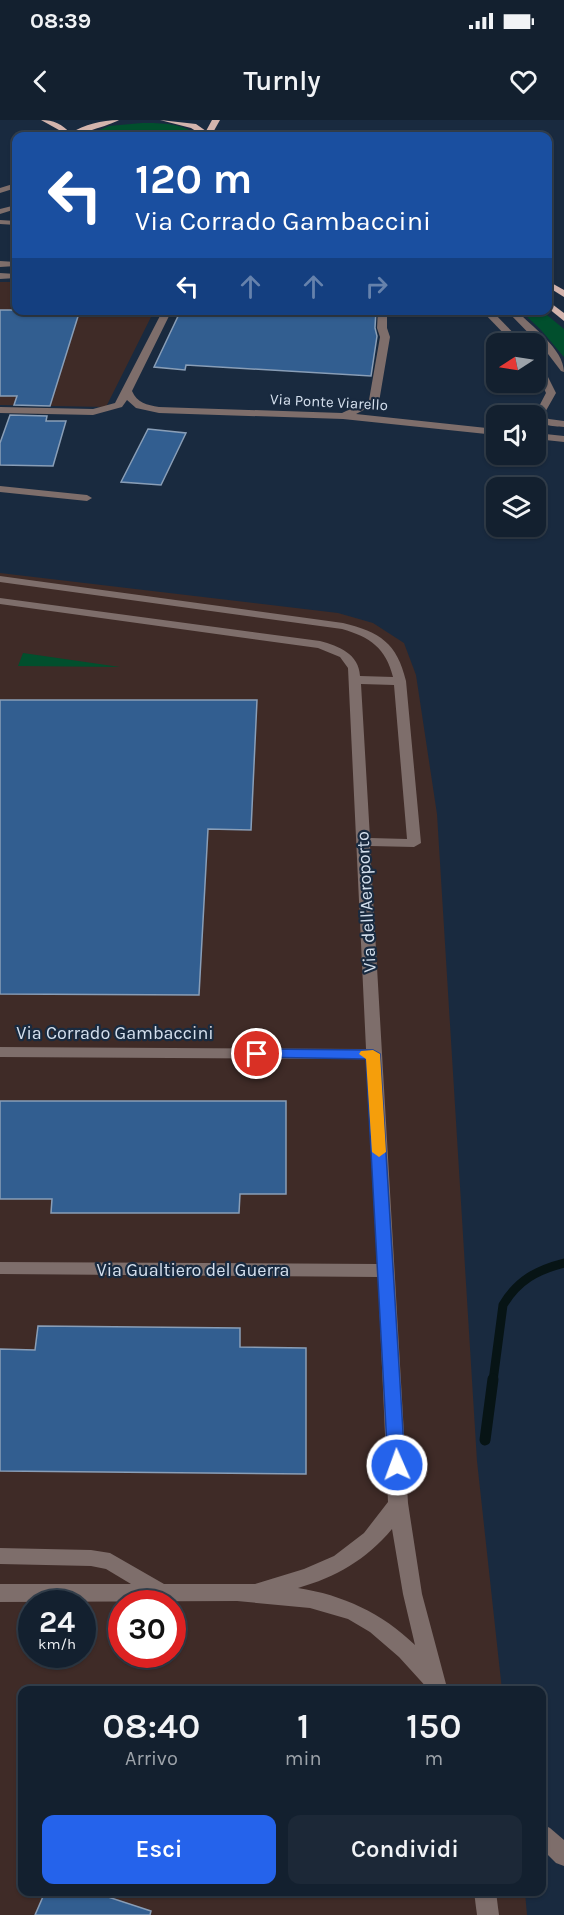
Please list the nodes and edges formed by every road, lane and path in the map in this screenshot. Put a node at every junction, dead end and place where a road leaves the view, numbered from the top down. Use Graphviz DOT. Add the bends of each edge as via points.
graph roads {
  1 [pos="45,120"];
  2 [pos="114,120"];
  3 [pos="164,120"];
  4 [pos="66,132"];
  5 [pos="77,132"];
  6 [pos="202,132"];
  7 [pos="552,308"];
  8 [pos="165,315"];
  9 [pos="383,315"];
  10 [pos="490,315"];
  11 [pos="515,315"];
  12 [pos="564,318"];
  13 [pos="509,333"];
  14 [pos="564,369"];
  15 [pos="546,383"];
  16 [pos="127,391"];
  17 [pos="0,410"];
  18 [pos="343,416"];
  19 [pos="564,424"];
  20 [pos="486,431"];
  21 [pos="546,437"];
  22 [pos="564,439"];
  23 [pos="0,489"];
  24 [pos="87,498"];
  25 [pos="0,579"];
  26 [pos="0,601"];
  27 [pos="356,680"];
  28 [pos="400,681"];
  29 [pos="363,842"];
  30 [pos="0,1052"];
  31 [pos="373,1054"];
  32 [pos="0,1268"];
  33 [pos="386,1271"];
  34 [pos="398,1503"];
  35 [pos="0,1556"];
  36 [pos="156,1590"];
  37 [pos="0,1593"];
  38 [pos="108,1593"];
  39 [pos="186,1593"];
  40 [pos="245,1594"];
  41 [pos="436,1686"];
  42 [pos="437,1686"];
  43 [pos="546,1839"];
  44 [pos="564,1855"];
  45 [pos="486,1896"];
  46 [pos="488,1915"];
  1 -- 4 [label="main road"];
  2 -- 5 [label="main road"];
  3 -- 6 [label="main road" via="193,126"];
  7 -- 12 [label="main road"];
  8 -- 16 [label="street"];
  9 -- 18 [label="street" via="385,337 374,402"];
  10 -- 13 [label="street"];
  11 -- 14 [label="street"];
  15 -- 19 [label="street" via="551,393 538,417"];
  16 -- 17 [label="street" via="119,405 93,412"];
  16 -- 18 [label="street, Via Ponte Viarello" via="134,404 159,410"];
  18 -- 20 [label="street, Via Ponte Viarello"];
  21 -- 22 [label="street"];
  23 -- 24 [label="street"];
  25 -- 28 [label="street" via="343,626 362,632 390,650 398,665"];
  26 -- 27 [label="street, Via dell'Aeroporto" via="320,645 349,658"];
  27 -- 28 [label="street"];
  27 -- 29 [label="street, Via dell'Aeroporto"];
  28 -- 29 [label="street" via="414,843"];
  29 -- 31 [label="street, Via dell'Aeroporto"];
  30 -- 31 [label="street, Via Corrado Gambaccini"];
  31 -- 33 [label="street, Via dell'Aeroporto"];
  32 -- 33 [label="street, Via Gualtiero del Guerra"];
  33 -- 34 [label="street, Via dell'Aeroporto"];
  34 -- 40 [label="street" via="374,1538 345,1561 297,1581"];
  34 -- 42 [label="street, Via dell'Aeroporto" via="412,1599"];
  35 -- 36 [label="street" via="110,1561"];
  37 -- 38 [label="street"];
  39 -- 40 [label="street"];
  40 -- 41 [label="street" via="314,1599 357,1613 399,1643"];
  43 -- 44 [label="street"];
  45 -- 46 [label="street"];
}
